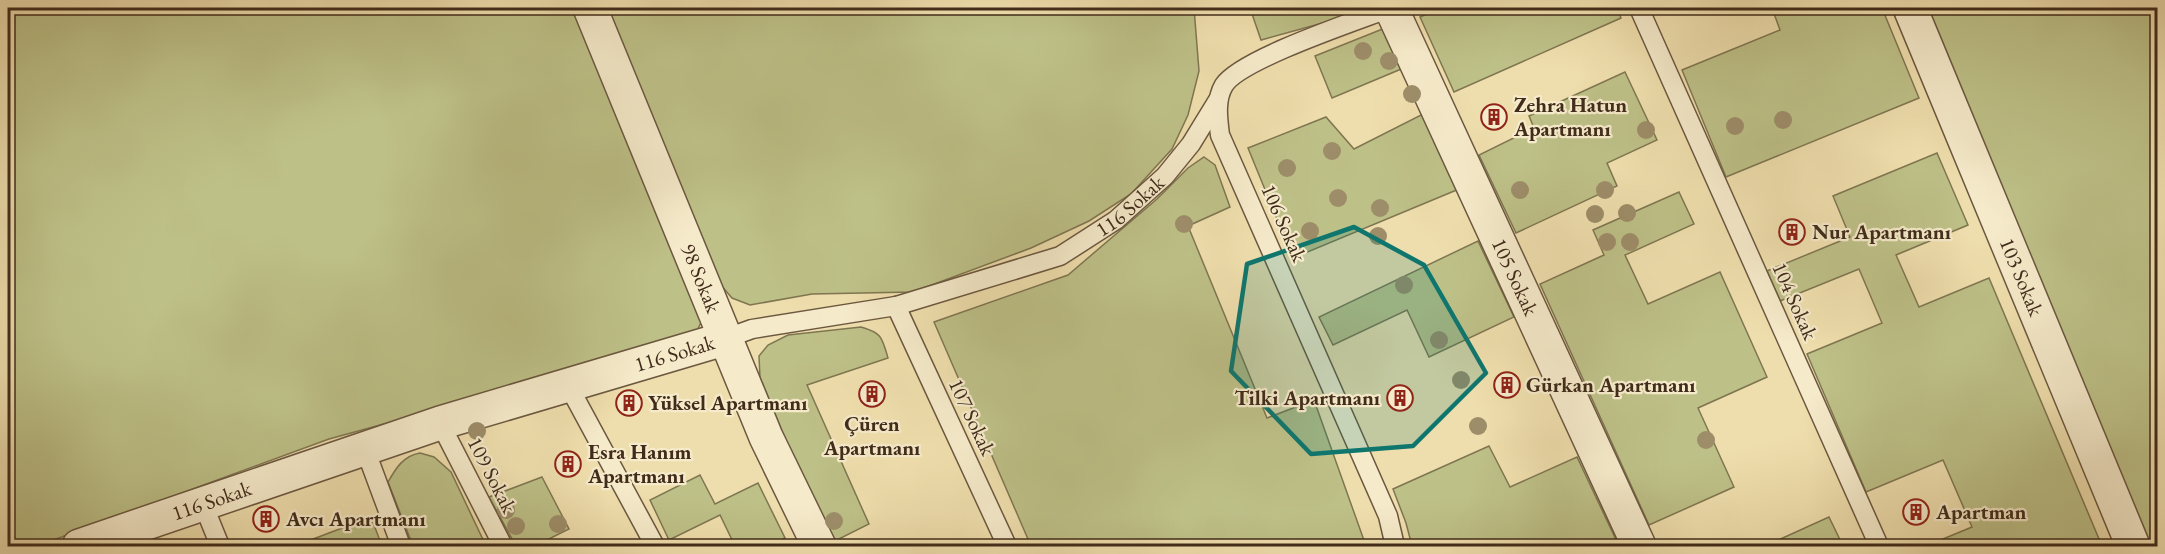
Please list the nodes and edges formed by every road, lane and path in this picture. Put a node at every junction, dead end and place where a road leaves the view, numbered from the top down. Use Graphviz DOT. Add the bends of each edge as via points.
graph roads {
  1 [pos="590,8"];
  2 [pos="1390,8"];
  3 [pos="1640,8"];
  4 [pos="1910,8"];
  5 [pos="1219,99"];
  6 [pos="896,306"];
  7 [pos="727,338"];
  8 [pos="568,385"];
  9 [pos="440,423"];
  10 [pos="364,449"];
  11 [pos="203,504"];
  12 [pos="79,546"];
  13 [pos="220,546"];
  14 [pos="401,546"];
  15 [pos="503,546"];
  16 [pos="655,546"];
  17 [pos="819,546"];
  18 [pos="1006,546"];
  19 [pos="1395,546"];
  20 [pos="1639,546"];
  21 [pos="1880,546"];
  22 [pos="2133,546"];
  1 -- 7 [label="street, 98 Sokak"];
  2 -- 5 [label="lane" via="1253,63 1231,77"];
  2 -- 20 [label="street, 105 Sokak"];
  3 -- 21 [label="lane, 104 Sokak"];
  4 -- 22 [label="street, 103 Sokak"];
  5 -- 6 [label="lane, 116 Sokak" via="1165,176 1116,220 1060,256"];
  5 -- 19 [label="lane, 106 Sokak" via="1220,135 1388,516"];
  6 -- 7 [label="lane, 116 Sokak" via="752,329"];
  6 -- 18 [label="lane, 107 Sokak"];
  7 -- 8 [label="street, 116 Sokak"];
  7 -- 17 [label="street, 98 Sokak" via="766,437"];
  8 -- 9 [label="street, 116 Sokak"];
  8 -- 16 [label="lane"];
  9 -- 10 [label="street, 116 Sokak"];
  9 -- 15 [label="lane, 109 Sokak"];
  10 -- 11 [label="street, 116 Sokak"];
  10 -- 14 [label="lane"];
  11 -- 12 [label="street, 116 Sokak"];
  11 -- 13 [label="lane"];
}
